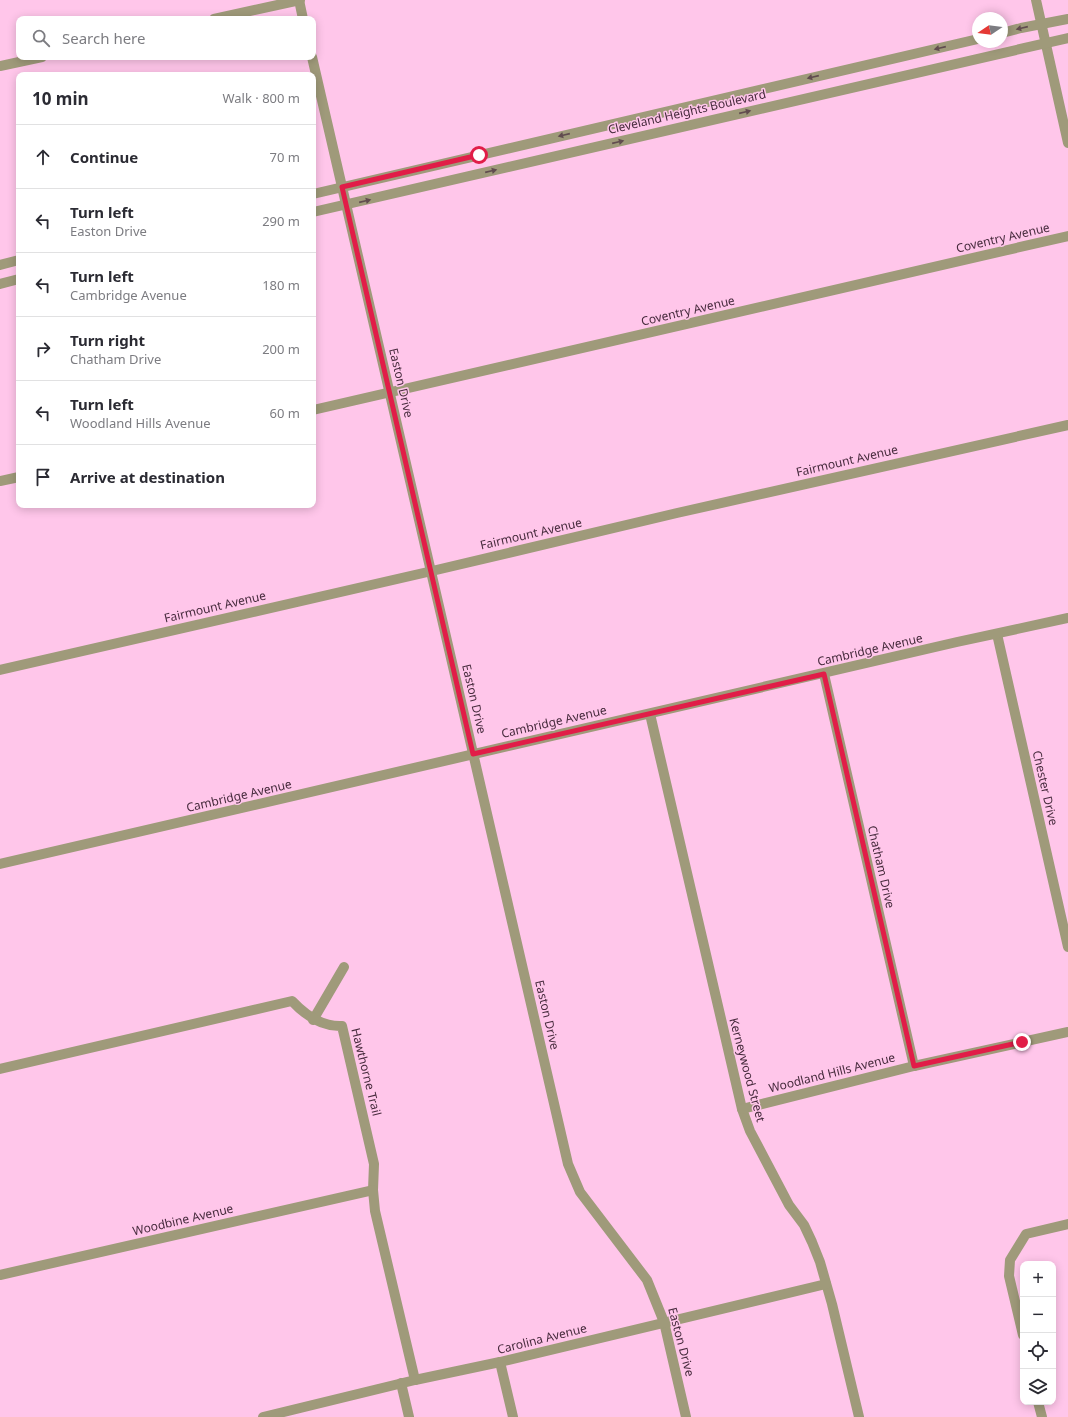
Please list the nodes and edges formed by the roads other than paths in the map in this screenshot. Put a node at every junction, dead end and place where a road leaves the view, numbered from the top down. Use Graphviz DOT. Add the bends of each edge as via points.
graph roads {
  1 [pos="299,0"];
  2 [pos="1036,0"];
  3 [pos="227,16"];
  4 [pos="302,16"];
  5 [pos="1068,19"];
  6 [pos="1042,24"];
  7 [pos="1008,32"];
  8 [pos="1068,38"];
  9 [pos="972,40"];
  10 [pos="1047,42"];
  11 [pos="28,60"];
  12 [pos="313,60"];
  13 [pos="0,66"];
  14 [pos="315,72"];
  15 [pos="316,74"];
  16 [pos="691,106"];
  17 [pos="695,124"];
  18 [pos="1068,144"];
  19 [pos="342,187"];
  20 [pos="316,193"];
  21 [pos="346,205"];
  22 [pos="316,211"];
  23 [pos="1068,236"];
  24 [pos="16,264"];
  25 [pos="0,265"];
  26 [pos="16,280"];
  27 [pos="0,284"];
  28 [pos="391,394"];
  29 [pos="316,409"];
  30 [pos="1068,424"];
  31 [pos="16,478"];
  32 [pos="0,482"];
  33 [pos="432,571"];
  34 [pos="1068,618"];
  35 [pos="997,634"];
  36 [pos="0,670"];
  37 [pos="824,674"];
  38 [pos="650,714"];
  39 [pos="473,754"];
  40 [pos="0,864"];
  41 [pos="1068,947"];
  42 [pos="344,967"];
  43 [pos="313,1020"];
  44 [pos="1068,1032"];
  45 [pos="914,1066"];
  46 [pos="0,1069"];
  47 [pos="742,1109"];
  48 [pos="373,1190"];
  49 [pos="1068,1224"];
  50 [pos="0,1275"];
  51 [pos="826,1284"];
  52 [pos="664,1322"];
  53 [pos="1023,1333"];
  54 [pos="500,1362"];
  55 [pos="415,1380"];
  56 [pos="401,1383"];
  57 [pos="1039,1405"];
  58 [pos="308,1406"];
  59 [pos="263,1417"];
  60 [pos="311,1417"];
  61 [pos="409,1417"];
  62 [pos="513,1417"];
  63 [pos="686,1417"];
  64 [pos="859,1417"];
  65 [pos="1042,1417"];
  1 -- 3 [label="street"];
  1 -- 4 [label="street"];
  2 -- 6 [label="street"];
  5 -- 6 [label="street"];
  6 -- 7 [label="street, one-way"];
  6 -- 10 [label="street"];
  8 -- 10 [label="street, Cleveland Heights Boulevard"];
  9 -- 16 [label="street, Cleveland Heights Boulevard, one-way"];
  17 -- 10 [label="street, Cleveland Heights Boulevard, one-way"];
  10 -- 18 [label="street"];
  11 -- 13 [label="street"];
  12 -- 14 [label="street, Easton Drive"];
  15 -- 19 [label="street, Easton Drive"];
  16 -- 17 [label="street"];
  16 -- 19 [label="street, Cleveland Heights Boulevard, one-way"];
  21 -- 17 [label="street, Cleveland Heights Boulevard, one-way"];
  19 -- 20 [label="street, Cleveland Heights Boulevard"];
  19 -- 21 [label="street, Easton Drive"];
  21 -- 22 [label="street, Cleveland Heights Boulevard"];
  21 -- 28 [label="street, Easton Drive"];
  23 -- 28 [label="street, Coventry Avenue"];
  24 -- 25 [label="street"];
  26 -- 27 [label="street"];
  28 -- 29 [label="street, Coventry Avenue"];
  28 -- 33 [label="street, Easton Drive"];
  30 -- 33 [label="street, Fairmount Avenue"];
  31 -- 32 [label="street"];
  33 -- 36 [label="street, Fairmount Avenue"];
  33 -- 39 [label="street, Easton Drive"];
  34 -- 35 [label="street, Cambridge Avenue"];
  35 -- 37 [label="street, Cambridge Avenue"];
  35 -- 41 [label="street, Chester Drive"];
  37 -- 38 [label="street, Cambridge Avenue"];
  37 -- 45 [label="street, Chatham Drive"];
  38 -- 39 [label="street, Cambridge Avenue"];
  38 -- 47 [label="street, Kerneywood Street"];
  39 -- 40 [label="street, Cambridge Avenue"];
  39 -- 52 [label="street, Easton Drive" via="568,1164 580,1192 647,1280"];
  42 -- 43 [label="street"];
  43 -- 46 [label="street, Hawthorne Trail" via="292,1001"];
  43 -- 48 [label="street, Hawthorne Trail" via="336,1027 342,1026 374,1164"];
  44 -- 45 [label="street, Woodland Hills Avenue"];
  45 -- 47 [label="street, Woodland Hills Avenue"];
  47 -- 51 [label="street, Kerneywood Street" via="750,1131 786,1198 804,1225 820,1262"];
  48 -- 50 [label="street, Woodbine Avenue"];
  48 -- 55 [label="street, Hawthorne Trail" via="377,1218"];
  49 -- 53 [label="street" via="1026,1234 1010,1260 1009,1276"];
  51 -- 52 [label="street, Carolina Avenue"];
  51 -- 64 [label="street, Kerneywood Street"];
  52 -- 54 [label="street, Carolina Avenue"];
  52 -- 63 [label="street, Easton Drive"];
  54 -- 55 [label="street, Carolina Avenue"];
  54 -- 62 [label="street"];
  55 -- 56 [label="street, Carolina Avenue"];
  56 -- 58 [label="street, Carolina Avenue"];
  56 -- 61 [label="street"];
  57 -- 65 [label="street"];
  58 -- 59 [label="street, Carolina Avenue"];
  58 -- 60 [label="street"];
}
